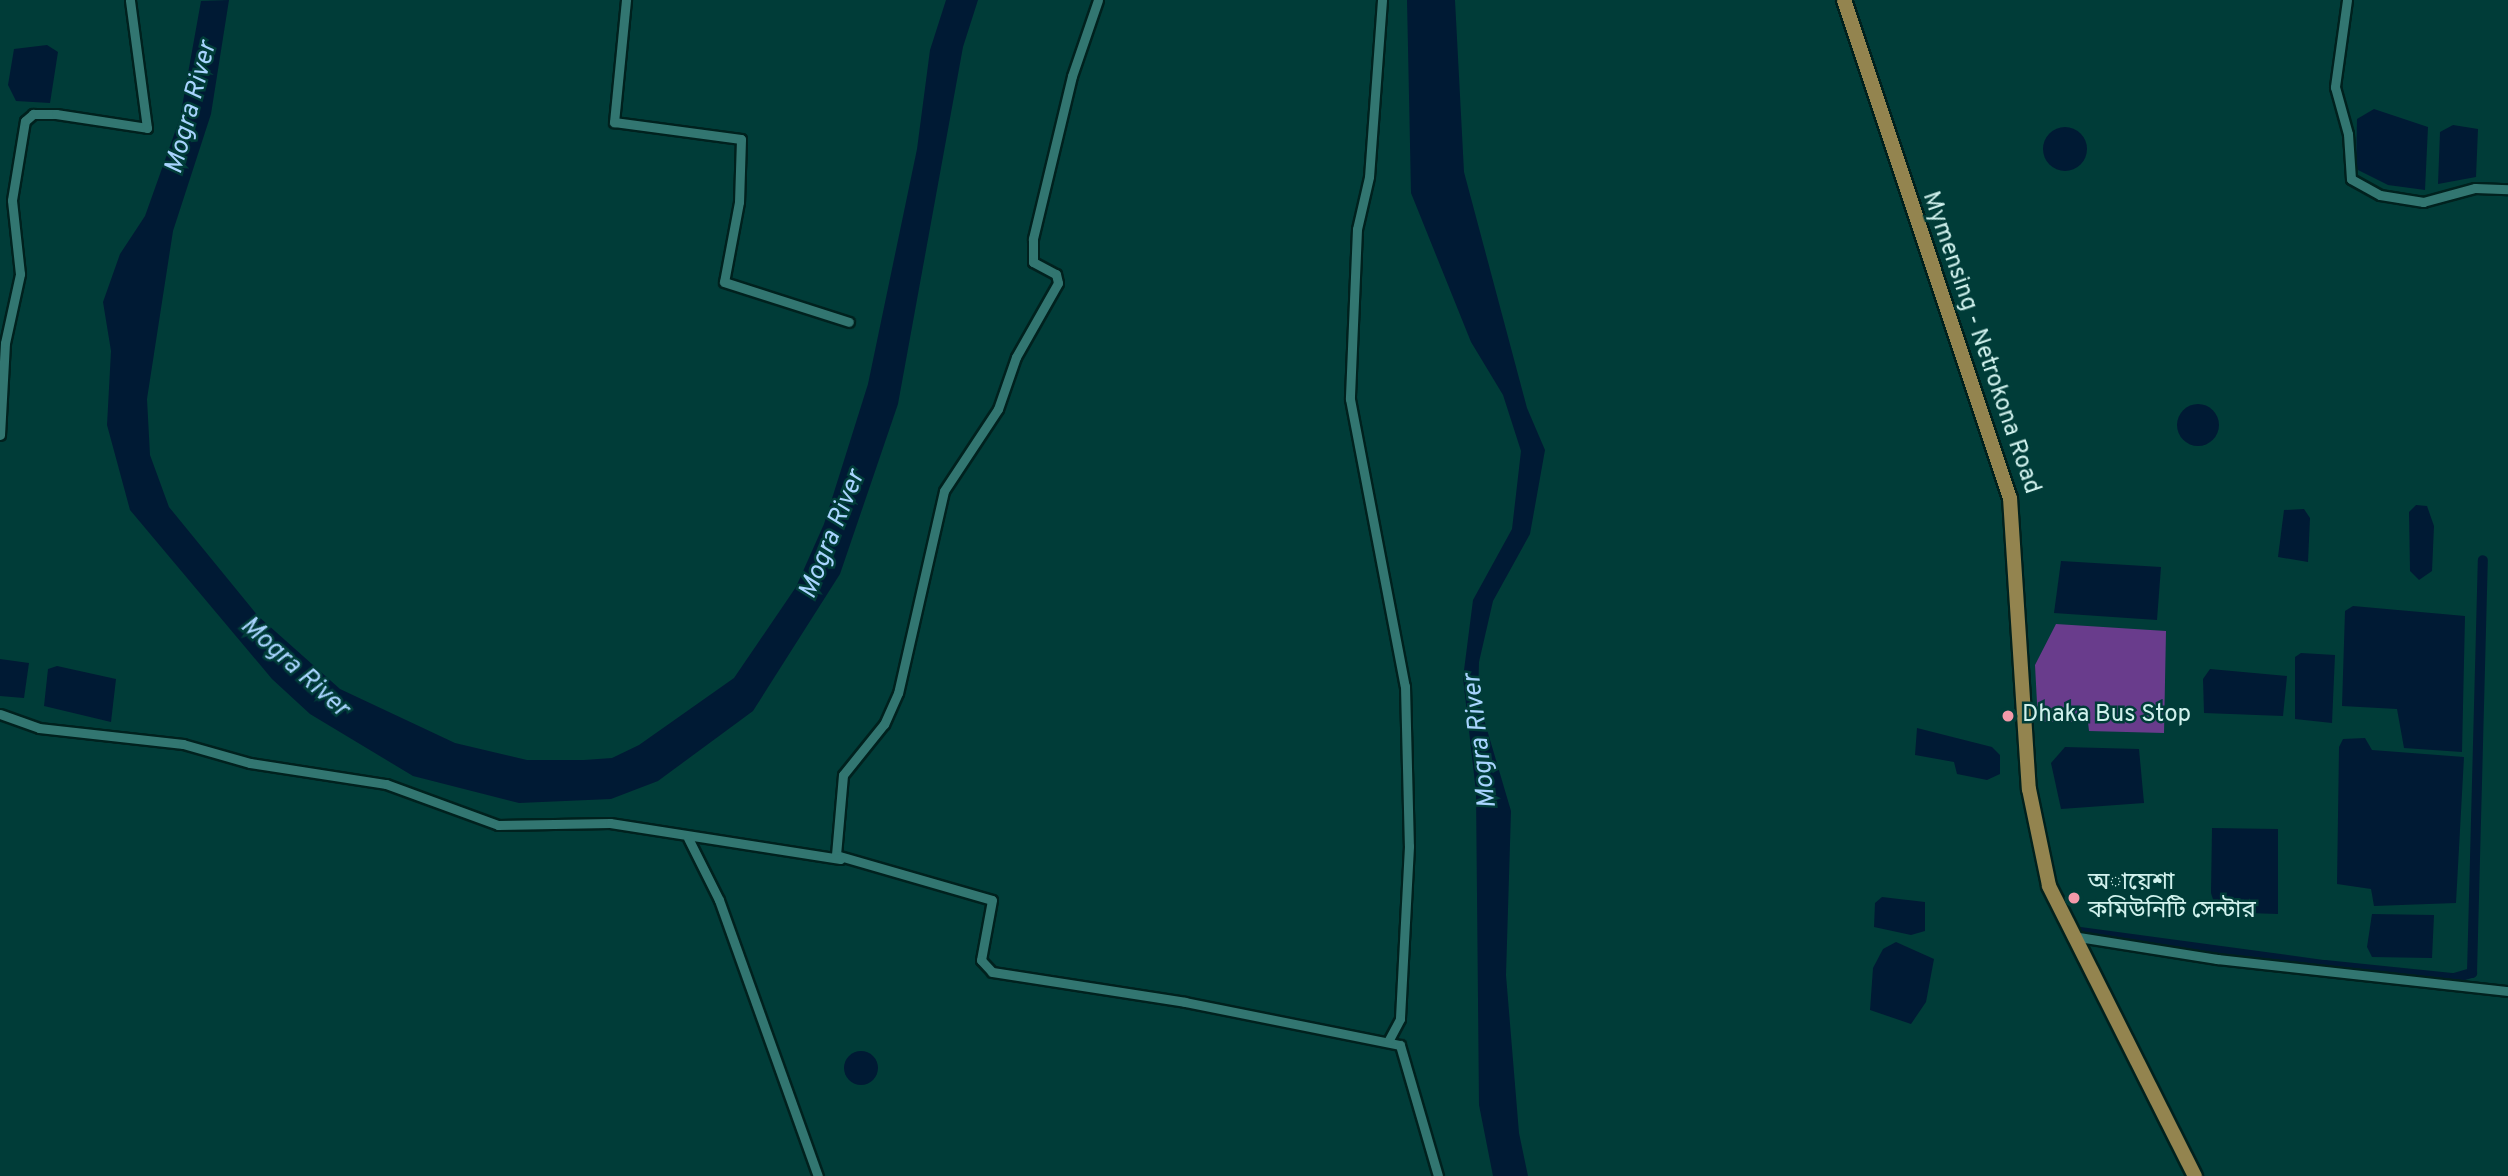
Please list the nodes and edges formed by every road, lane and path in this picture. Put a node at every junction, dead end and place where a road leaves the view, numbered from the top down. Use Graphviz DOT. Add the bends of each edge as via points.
graph roads {
  1 [pos="130,0"];
  2 [pos="626,0"];
  3 [pos="1098,0"];
  4 [pos="1382,0"];
  5 [pos="1844,0"];
  6 [pos="2347,0"];
  7 [pos="2508,189"];
  8 [pos="849,322"];
  9 [pos="0,435"];
  10 [pos="0,714"];
  11 [pos="688,838"];
  12 [pos="840,859"];
  13 [pos="2071,936"];
  14 [pos="2508,991"];
  15 [pos="1388,1042"];
  16 [pos="818,1176"];
  17 [pos="1438,1176"];
  18 [pos="2195,1176"];
  1 -- 9 [label="street" via="147,128 57,114 33,114 25,121 12,200 20,274 5,343"];
  2 -- 8 [label="street" via="614,122 741,139 739,202 724,282"];
  3 -- 12 [label="street" via="1072,76 1033,239 1033,262 1057,275 1058,283 1016,357 998,409 944,491 898,693 884,724 843,775"];
  4 -- 15 [label="street" via="1369,177 1357,229 1350,399 1405,686 1409,846 1400,1019"];
  5 -- 13 [label="main road, Mymensing - Netrokona Road" via="2010,498 2029,789 2049,886"];
  6 -- 7 [label="street" via="2335,88 2348,134 2351,179 2380,195 2423,202 2475,188"];
  10 -- 11 [label="street" via="39,728 183,744 250,763 386,784 498,825 610,823"];
  11 -- 12 [label="street"];
  11 -- 16 [label="street" via="719,900"];
  12 -- 15 [label="street" via="992,900 981,960 992,972"];
  13 -- 14 [label="street" via="2217,959"];
  13 -- 18 [label="main road, Mymensing - Netrokona Road"];
  15 -- 17 [label="street" via="1405,1054"];
}
